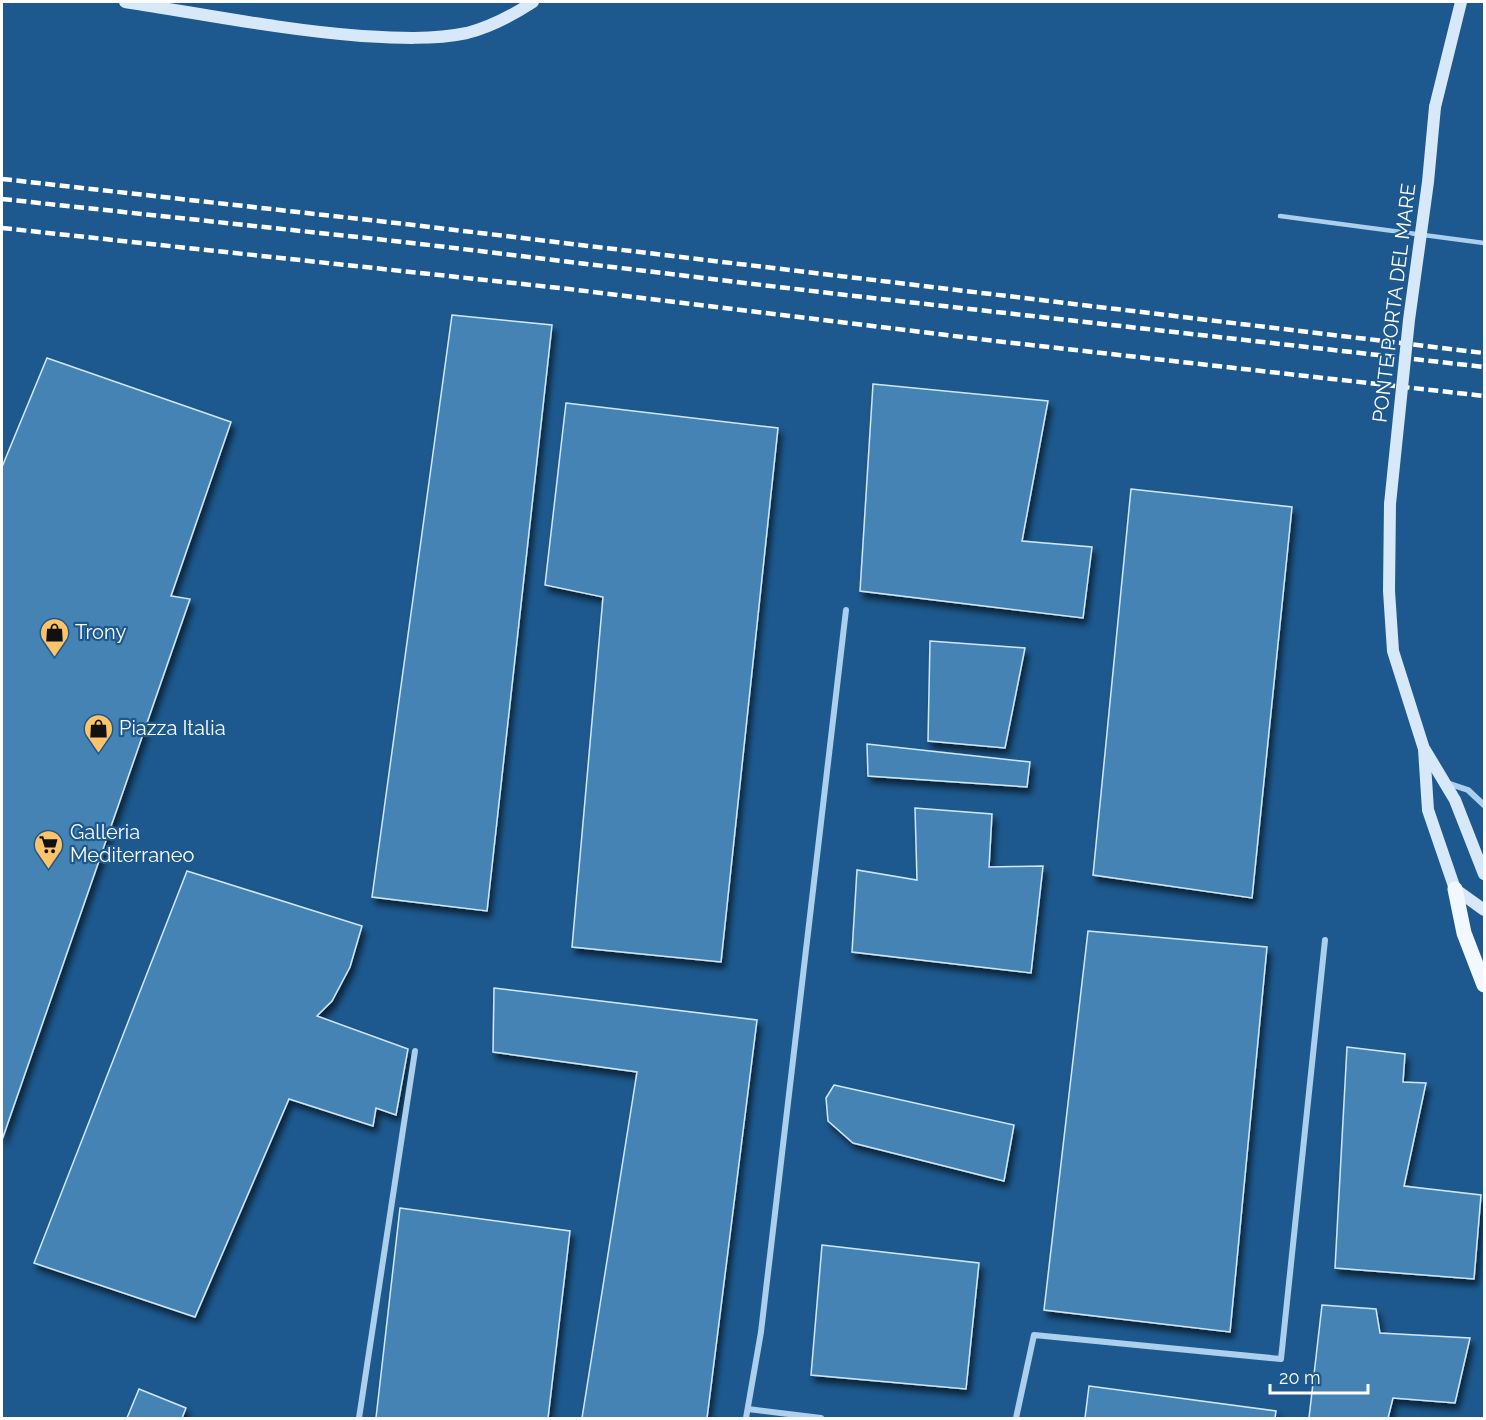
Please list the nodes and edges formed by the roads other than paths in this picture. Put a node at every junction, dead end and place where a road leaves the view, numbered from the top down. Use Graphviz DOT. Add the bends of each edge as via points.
graph roads {
  1 [pos="125,2"];
  2 [pos="533,2"];
  3 [pos="1461,2"];
  4 [pos="1280,216"];
  5 [pos="1485,243"];
  6 [pos="846,610"];
  7 [pos="1424,749"];
  8 [pos="1445,782"];
  9 [pos="1485,805"];
  10 [pos="1485,874"];
  11 [pos="1455,889"];
  12 [pos="1485,910"];
  13 [pos="1325,939"];
  14 [pos="1485,985"];
  15 [pos="415,1051"];
  16 [pos="748,1409"];
  17 [pos="359,1419"];
  18 [pos="746,1419"];
  19 [pos="821,1419"];
  20 [pos="1016,1419"];
  1 -- 2 [label="main road" via="322,33 416,38 468,32 514,15"];
  3 -- 7 [label="main road, PONTE PORTA DEL MARE, bridge" via="1435,107 1390,504 1389,591 1394,651"];
  4 -- 5 [label="lane"];
  6 -- 16 [label="street" via="763,1320"];
  7 -- 8 [label="main road"];
  7 -- 11 [label="main road" via="1428,810"];
  8 -- 9 [label="street" via="1467,790"];
  8 -- 10 [label="main road"];
  11 -- 12 [label="main road"];
  11 -- 14 [label="main road" via="1464,933"];
  13 -- 20 [label="street" via="1281,1359 1034,1335"];
  15 -- 17 [label="street"];
  16 -- 18 [label="street"];
  16 -- 19 [label="street"];
}
